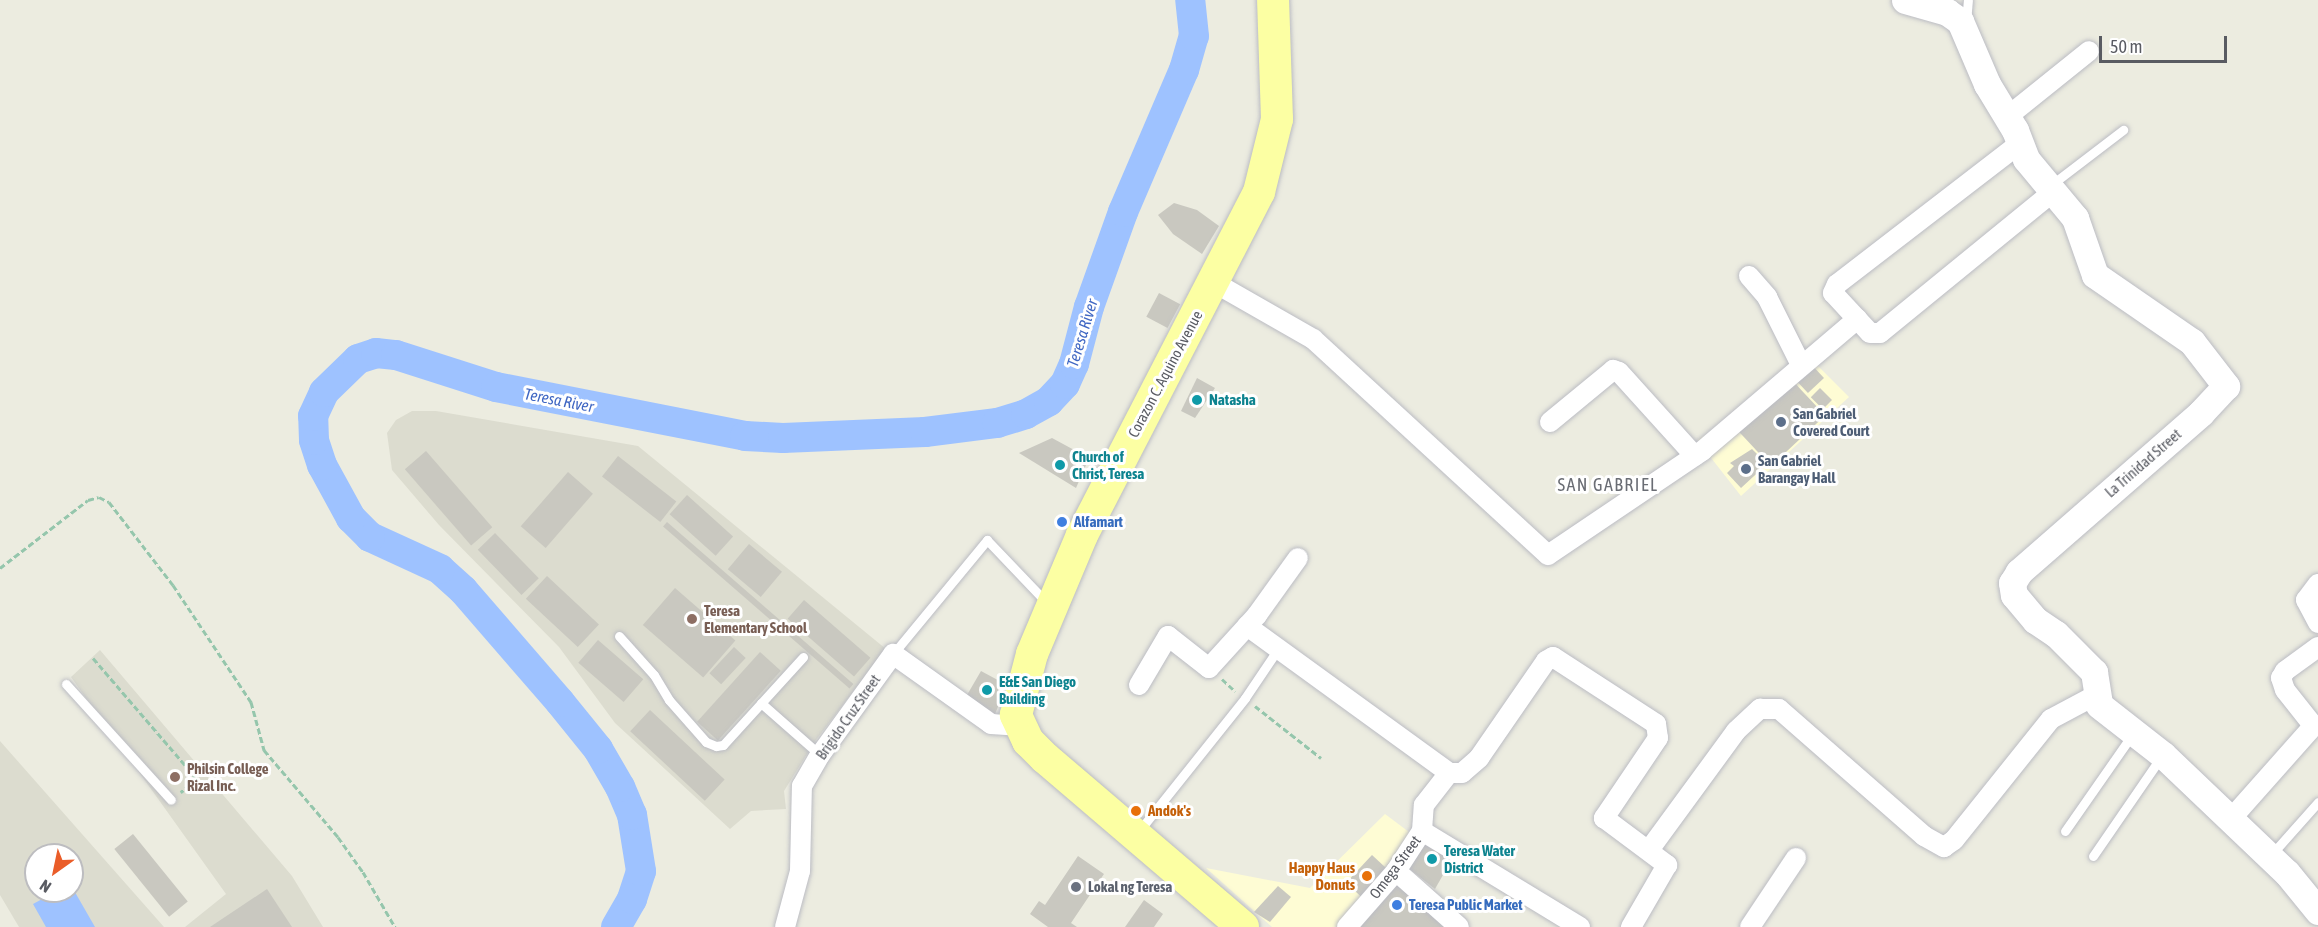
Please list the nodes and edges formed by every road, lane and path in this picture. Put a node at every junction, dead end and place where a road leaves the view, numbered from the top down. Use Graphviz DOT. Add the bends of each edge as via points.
graph roads {
  1 [pos="1273,0"];
  2 [pos="1905,0"];
  3 [pos="1968,0"];
  4 [pos="1966,30"];
  5 [pos="2089,51"];
  6 [pos="2007,117"];
  7 [pos="2123,130"];
  8 [pos="2019,144"];
  9 [pos="2051,190"];
  10 [pos="1749,276"];
  11 [pos="1215,283"];
  12 [pos="1857,319"];
  13 [pos="1801,364"];
  14 [pos="1550,422"];
  15 [pos="1695,456"];
  16 [pos="1298,558"];
  17 [pos="0,568"];
  18 [pos="2318,584"];
  19 [pos="1052,608"];
  20 [pos="2318,622"];
  21 [pos="1247,626"];
  22 [pos="619,636"];
  23 [pos="1280,646"];
  24 [pos="2318,647"];
  25 [pos="893,654"];
  26 [pos="803,657"];
  27 [pos="93,658"];
  28 [pos="1209,668"];
  29 [pos="66,684"];
  30 [pos="1139,684"];
  31 [pos="2096,695"];
  32 [pos="1245,698"];
  33 [pos="761,703"];
  34 [pos="1018,726"];
  35 [pos="2134,732"];
  36 [pos="820,755"];
  37 [pos="2163,755"];
  38 [pos="1321,758"];
  39 [pos="1449,772"];
  40 [pos="171,800"];
  41 [pos="2318,802"];
  42 [pos="2230,820"];
  43 [pos="1422,831"];
  44 [pos="2066,831"];
  45 [pos="1134,837"];
  46 [pos="1649,850"];
  47 [pos="2093,856"];
  48 [pos="2269,856"];
  49 [pos="1796,858"];
  50 [pos="1396,871"];
  51 [pos="2318,911"];
  52 [pos="394,927"];
  53 [pos="785,927"];
  54 [pos="1243,927"];
  55 [pos="1347,927"];
  56 [pos="1459,927"];
  57 [pos="1581,927"];
  58 [pos="1631,927"];
  59 [pos="1750,927"];
  1 -- 11 [label="main road, Corazon C. Aquino Avenue" via="1279,89 1274,141 1258,192"];
  2 -- 4 [label="street, La Trinidad Street" via="1954,15"];
  3 -- 4 [label="lane"];
  4 -- 6 [label="street, La Trinidad Street" via="1987,84"];
  5 -- 6 [label="street"];
  6 -- 8 [label="street, La Trinidad Street"];
  7 -- 9 [label="lane"];
  8 -- 9 [label="street, La Trinidad Street"];
  8 -- 12 [label="street" via="1837,284 1833,293"];
  9 -- 12 [label="street" via="1880,333 1870,333"];
  9 -- 31 [label="street, La Trinidad Street" via="2075,218 2095,274 2192,342 2226,386 2201,413 2019,572 2012,583 2014,595 2035,620 2056,634 2094,672"];
  10 -- 13 [label="street" via="1767,297"];
  11 -- 15 [label="street" via="1313,339 1548,555"];
  11 -- 19 [label="main road, Corazon C. Aquino Avenue" via="1120,459"];
  12 -- 13 [label="street"];
  13 -- 15 [label="street"];
  14 -- 15 [label="street" via="1613,370"];
  16 -- 21 [label="street"];
  17 -- 52 [label="path" via="88,500 99,497 109,502 173,585 251,702 264,750 338,837"];
  18 -- 20 [label="street" via="2306,600"];
  19 -- 25 [label="lane" via="987,540"];
  19 -- 34 [label="main road, Corazon C. Aquino Avenue" via="1017,705"];
  21 -- 23 [label="street"];
  21 -- 28 [label="street"];
  22 -- 33 [label="lane" via="706,742 723,745"];
  23 -- 32 [label="lane"];
  23 -- 39 [label="street"];
  24 -- 42 [label="street" via="2285,671 2282,678 2285,690 2312,724 2310,730"];
  25 -- 34 [label="street" via="991,724"];
  25 -- 36 [label="street, Brigido Cruz Street"];
  26 -- 33 [label="lane"];
  27 -- 40 [label="path" via="197,778"];
  28 -- 30 [label="street" via="1168,636"];
  28 -- 32 [label="path"];
  29 -- 40 [label="lane"];
  31 -- 35 [label="street, La Trinidad Street" via="2099,705"];
  31 -- 46 [label="street" via="2051,719 1954,840 1944,847 1924,836 1779,709 1760,709 1736,731"];
  32 -- 38 [label="path"];
  32 -- 45 [label="lane"];
  33 -- 36 [label="lane"];
  34 -- 45 [label="main road" via="1045,758"];
  35 -- 37 [label="street, La Trinidad Street"];
  35 -- 44 [label="lane"];
  36 -- 53 [label="street, Brigido Cruz Street" via="802,786 800,871"];
  37 -- 42 [label="street, La Trinidad Street"];
  37 -- 47 [label="lane"];
  39 -- 43 [label="street, Omega Street" via="1424,805"];
  39 -- 46 [label="street" via="1462,773 1479,758 1546,661 1560,659 1656,724 1660,731 1604,818"];
  41 -- 48 [label="lane"];
  42 -- 48 [label="street, La Trinidad Street"];
  43 -- 50 [label="street, Omega Street"];
  43 -- 57 [label="street"];
  45 -- 54 [label="main road"];
  46 -- 58 [label="street" via="1667,865 1666,872"];
  48 -- 51 [label="street, La Trinidad Street"];
  49 -- 59 [label="street"];
  50 -- 55 [label="street, Omega Street"];
  50 -- 56 [label="street"];
}
